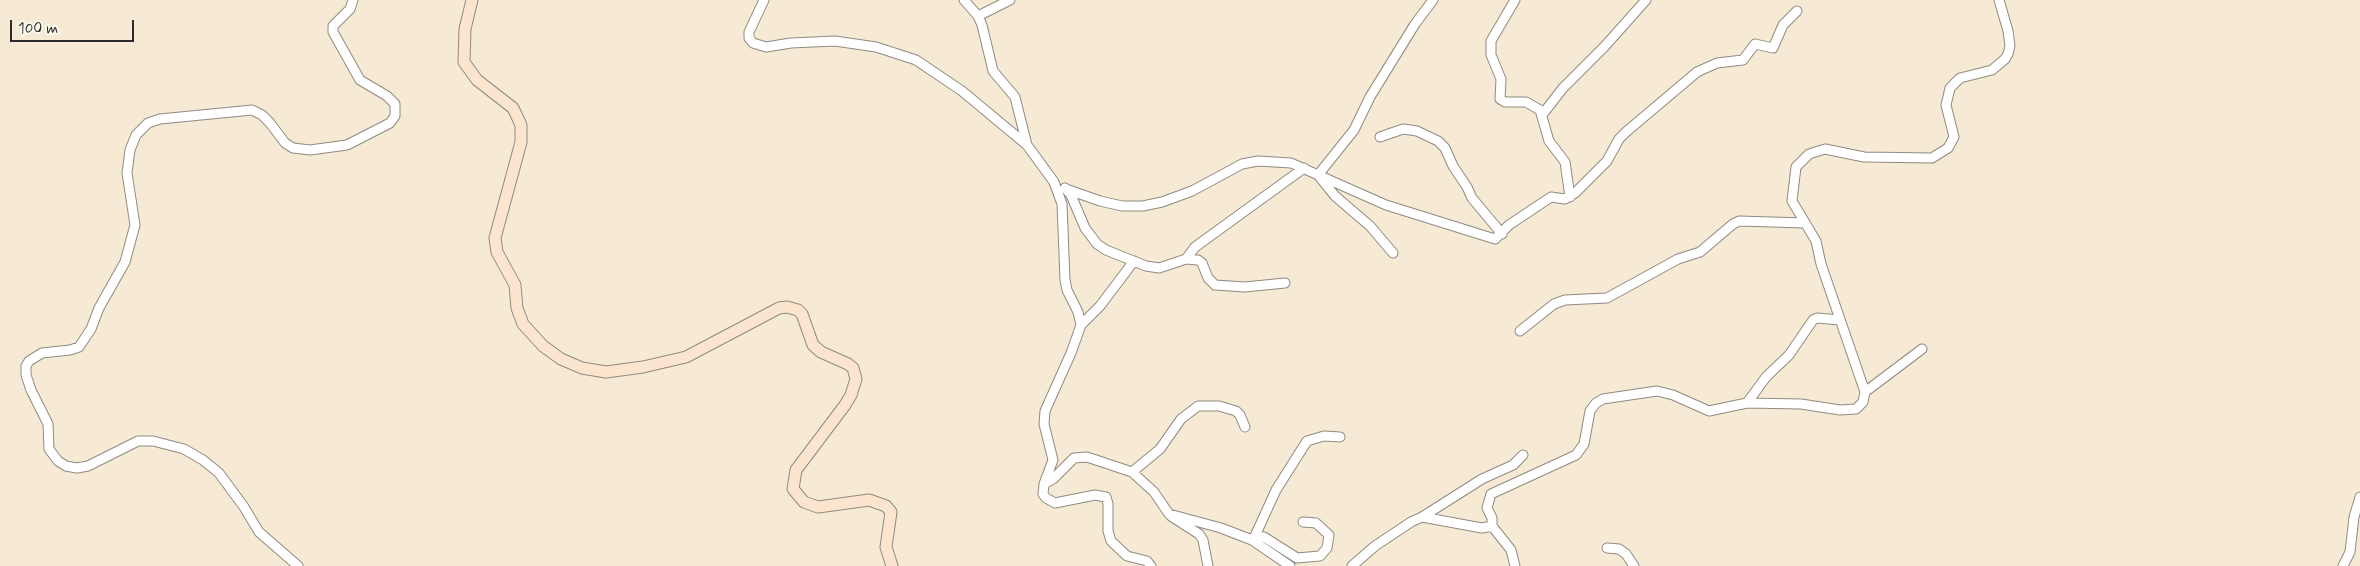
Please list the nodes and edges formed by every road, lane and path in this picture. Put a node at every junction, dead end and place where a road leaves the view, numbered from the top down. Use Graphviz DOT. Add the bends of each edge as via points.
graph roads {
  1 [pos="353,0"];
  2 [pos="472,0"];
  3 [pos="764,0"];
  4 [pos="964,0"];
  5 [pos="1010,0"];
  6 [pos="1433,0"];
  7 [pos="1514,0"];
  8 [pos="1646,0"];
  9 [pos="2000,0"];
  10 [pos="1798,11"];
  11 [pos="978,16"];
  12 [pos="1542,115"];
  13 [pos="1380,137"];
  14 [pos="1027,145"];
  15 [pos="1304,168"];
  16 [pos="1318,175"];
  17 [pos="1054,182"];
  18 [pos="1066,189"];
  19 [pos="1570,197"];
  20 [pos="1805,223"];
  21 [pos="1502,234"];
  22 [pos="1392,253"];
  23 [pos="1186,259"];
  24 [pos="1134,261"];
  25 [pos="1285,283"];
  26 [pos="1840,320"];
  27 [pos="1081,325"];
  28 [pos="1520,331"];
  29 [pos="1922,350"];
  30 [pos="1864,392"];
  31 [pos="1747,403"];
  32 [pos="1245,427"];
  33 [pos="1340,438"];
  34 [pos="1523,455"];
  35 [pos="1132,472"];
  36 [pos="1044,484"];
  37 [pos="2360,496"];
  38 [pos="1169,514"];
  39 [pos="1422,517"];
  40 [pos="1303,522"];
  41 [pos="1492,526"];
  42 [pos="1253,538"];
  43 [pos="2356,544"];
  44 [pos="1607,548"];
  45 [pos="298,566"];
  46 [pos="892,566"];
  47 [pos="1151,566"];
  48 [pos="1208,566"];
  49 [pos="1290,566"];
  50 [pos="1352,566"];
  51 [pos="1515,566"];
  52 [pos="1634,566"];
  53 [pos="2343,566"];
  1 -- 45 [label="street" via="350,9 333,26 333,32 360,80 395,104 395,116 390,123 347,145 310,150 284,143 270,123 252,110 167,118 148,123 136,135 130,150 127,173 135,225 125,262 79,347 42,353 26,366 31,390 48,424 49,449 58,461 77,468 88,466 146,440 184,449 219,473 260,532"];
  2 -- 46 [label="street" via="465,29 464,62 477,80 513,108 521,125 521,142 495,238 498,252 515,285 517,308 523,324 543,346 561,359 582,368 606,372 686,357 779,308 798,310 813,345 848,364 853,368 856,379 845,405 796,470 793,489 804,502 818,508 869,500 886,506 891,512 886,547"];
  3 -- 14 [label="street" via="748,32 753,43 766,47 835,41 904,55 934,70"];
  4 -- 11 [label="street"];
  5 -- 11 [label="street"];
  6 -- 16 [label="street" via="1370,97 1354,130"];
  7 -- 12 [label="street" via="1491,41 1491,55 1500,79 1500,99 1532,104"];
  8 -- 12 [label="street"];
  9 -- 20 [label="street" via="2008,31 2008,54 1992,70 1960,78 1950,88 1946,105 1954,137 1948,148 1932,158 1864,157 1825,149 1808,154 1796,167 1792,191 1792,201"];
  10 -- 19 [label="street" via="1783,25 1773,48 1755,44 1743,60 1717,63 1689,78 1619,139 1607,161"];
  11 -- 14 [label="street" via="993,71 1015,97"];
  12 -- 19 [label="street" via="1549,141 1565,162"];
  13 -- 21 [label="street" via="1403,129 1438,141 1472,198"];
  14 -- 17 [label="street"];
  15 -- 16 [label="street"];
  15 -- 18 [label="street" via="1291,163 1258,161 1242,164 1205,186 1143,206 1107,203"];
  15 -- 23 [label="street" via="1195,247"];
  16 -- 21 [label="street" via="1386,205 1473,234 1495,239"];
  16 -- 22 [label="street" via="1334,196 1370,226"];
  17 -- 18 [label="street"];
  17 -- 27 [label="street" via="1062,204 1065,280"];
  18 -- 24 [label="street" via="1097,244"];
  19 -- 21 [label="street" via="1550,197 1509,225"];
  20 -- 26 [label="street" via="1816,241"];
  20 -- 28 [label="street" via="1739,221 1700,252 1678,259 1607,298 1565,300 1554,304"];
  23 -- 24 [label="street" via="1159,268"];
  23 -- 25 [label="street" via="1198,260 1214,285"];
  24 -- 27 [label="street" via="1100,306"];
  26 -- 30 [label="street"];
  26 -- 31 [label="street" via="1813,320 1789,355"];
  27 -- 36 [label="street" via="1072,354 1045,411 1044,424 1053,460"];
  29 -- 30 [label="street"];
  30 -- 31 [label="street" via="1860,406 1851,411 1801,404"];
  31 -- 41 [label="street" via="1708,411 1656,391 1599,400 1590,411 1584,444 1576,455 1491,494 1487,508"];
  32 -- 35 [label="street" via="1236,411 1219,406 1198,406 1181,418 1160,449"];
  33 -- 42 [label="street" via="1324,436 1306,442 1276,490"];
  34 -- 39 [label="street" via="1513,465 1482,479"];
  35 -- 36 [label="street" via="1080,456"];
  35 -- 38 [label="street" via="1154,492"];
  36 -- 47 [label="street" via="1043,494 1055,503 1095,495 1106,497 1111,541 1127,556 1147,561"];
  37 -- 43 [label="street" via="2354,517"];
  38 -- 42 [label="street"];
  38 -- 48 [label="street" via="1199,534"];
  39 -- 41 [label="street" via="1482,528"];
  39 -- 50 [label="street" via="1381,542"];
  40 -- 42 [label="street" via="1316,522 1328,532 1329,544 1320,556 1297,558 1264,536"];
  41 -- 51 [label="street" via="1511,550"];
  42 -- 49 [label="street"];
  43 -- 53 [label="street"];
  44 -- 52 [label="street" via="1619,549"];
}
